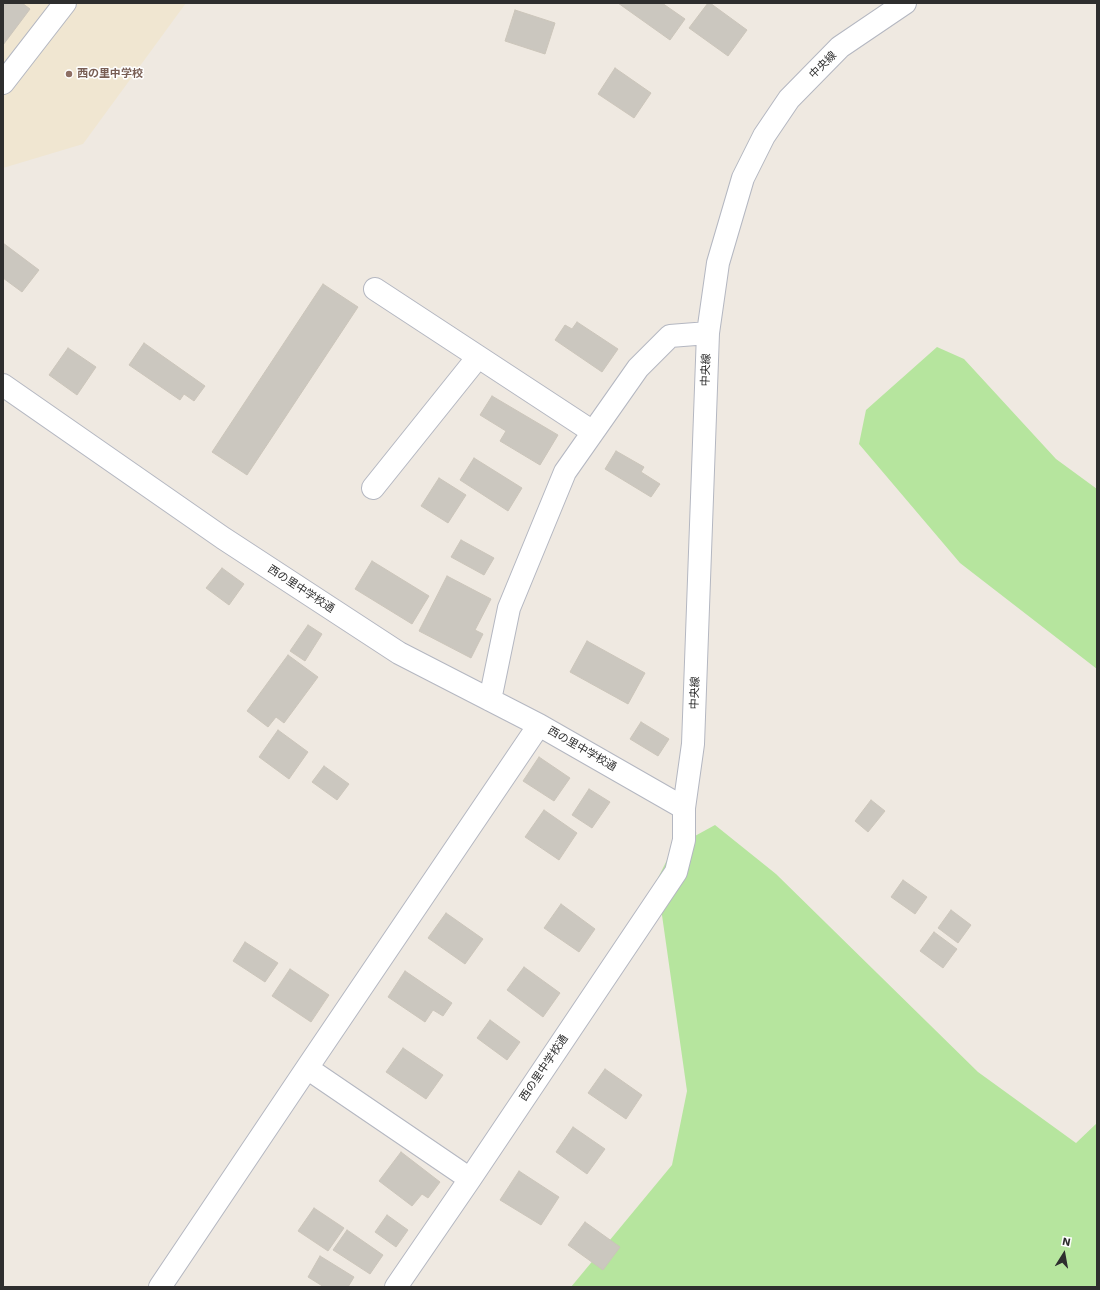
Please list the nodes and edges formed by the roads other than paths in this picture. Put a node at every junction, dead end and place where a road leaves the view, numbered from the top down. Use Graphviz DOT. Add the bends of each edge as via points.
graph roads {
  1 [pos="65,3"];
  2 [pos="905,3"];
  3 [pos="3,83"];
  4 [pos="375,290"];
  5 [pos="708,332"];
  6 [pos="478,357"];
  7 [pos="3,386"];
  8 [pos="594,432"];
  9 [pos="373,488"];
  10 [pos="490,700"];
  11 [pos="539,725"];
  12 [pos="684,808"];
  13 [pos="307,1068"];
  14 [pos="470,1179"];
  15 [pos="160,1287"];
  16 [pos="396,1287"];
  1 -- 3 [label="street"];
  2 -- 5 [label="street, 中央線" via="840,47 789,99 764,136 743,178 718,263"];
  4 -- 6 [label="street"];
  5 -- 8 [label="street" via="670,336 638,368"];
  5 -- 12 [label="street, 中央線" via="693,744"];
  6 -- 8 [label="street"];
  6 -- 9 [label="street"];
  7 -- 10 [label="street, 西の里中学校通" via="223,538 399,652"];
  8 -- 10 [label="street" via="565,472 509,608"];
  10 -- 11 [label="street, 西の里中学校通"];
  11 -- 12 [label="street, 西の里中学校通"];
  11 -- 13 [label="street"];
  12 -- 14 [label="street, 西の里中学校通" via="684,840 676,872"];
  13 -- 14 [label="street"];
  13 -- 15 [label="street"];
  14 -- 16 [label="street, 西の里中学校通"];
}
